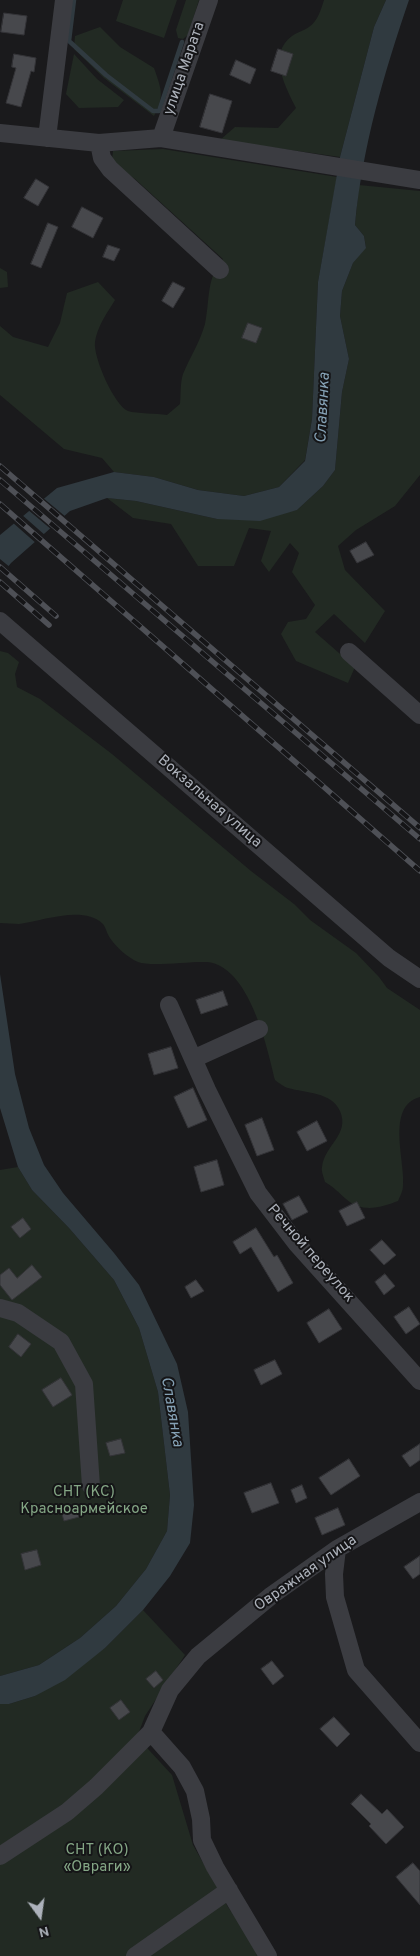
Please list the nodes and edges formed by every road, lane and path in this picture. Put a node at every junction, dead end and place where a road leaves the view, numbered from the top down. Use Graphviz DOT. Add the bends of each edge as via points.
graph roads {
  1 [pos="64,0"];
  2 [pos="208,0"];
  3 [pos="0,133"];
  4 [pos="47,138"];
  5 [pos="161,138"];
  6 [pos="99,143"];
  7 [pos="420,180"];
  8 [pos="220,270"];
  9 [pos="0,621"];
  10 [pos="349,652"];
  11 [pos="420,715"];
  12 [pos="420,979"];
  13 [pos="169,1005"];
  14 [pos="259,1029"];
  15 [pos="193,1059"];
  16 [pos="0,1308"];
  17 [pos="420,1381"];
  18 [pos="91,1486"];
  19 [pos="420,1502"];
  20 [pos="337,1549"];
  21 [pos="150,1732"];
  22 [pos="420,1743"];
  23 [pos="2,1852"];
  24 [pos="229,1890"];
  25 [pos="135,1956"];
  26 [pos="268,1956"];
  1 -- 4 [label="street"];
  2 -- 5 [label="street, улица Марата"];
  3 -- 4 [label="street"];
  4 -- 6 [label="street"];
  5 -- 6 [label="street"];
  5 -- 7 [label="street"];
  6 -- 8 [label="street" via="102,158 110,169"];
  9 -- 12 [label="street, Вокзальная улица" via="389,958"];
  10 -- 11 [label="street"];
  13 -- 15 [label="street, Речной переулок"];
  14 -- 15 [label="street"];
  15 -- 17 [label="street, Речной переулок" via="258,1193 297,1244"];
  16 -- 18 [label="street" via="18,1313 62,1342 84,1384"];
  19 -- 20 [label="street, Овражная улица"];
  20 -- 21 [label="street, Овражная улица" via="272,1595 198,1656 170,1690"];
  20 -- 22 [label="street" via="334,1597 356,1670"];
  21 -- 23 [label="street, Овражная улица" via="67,1812"];
  21 -- 24 [label="street" via="182,1767 195,1791 202,1840"];
  24 -- 25 [label="street"];
  24 -- 26 [label="street"];
}
